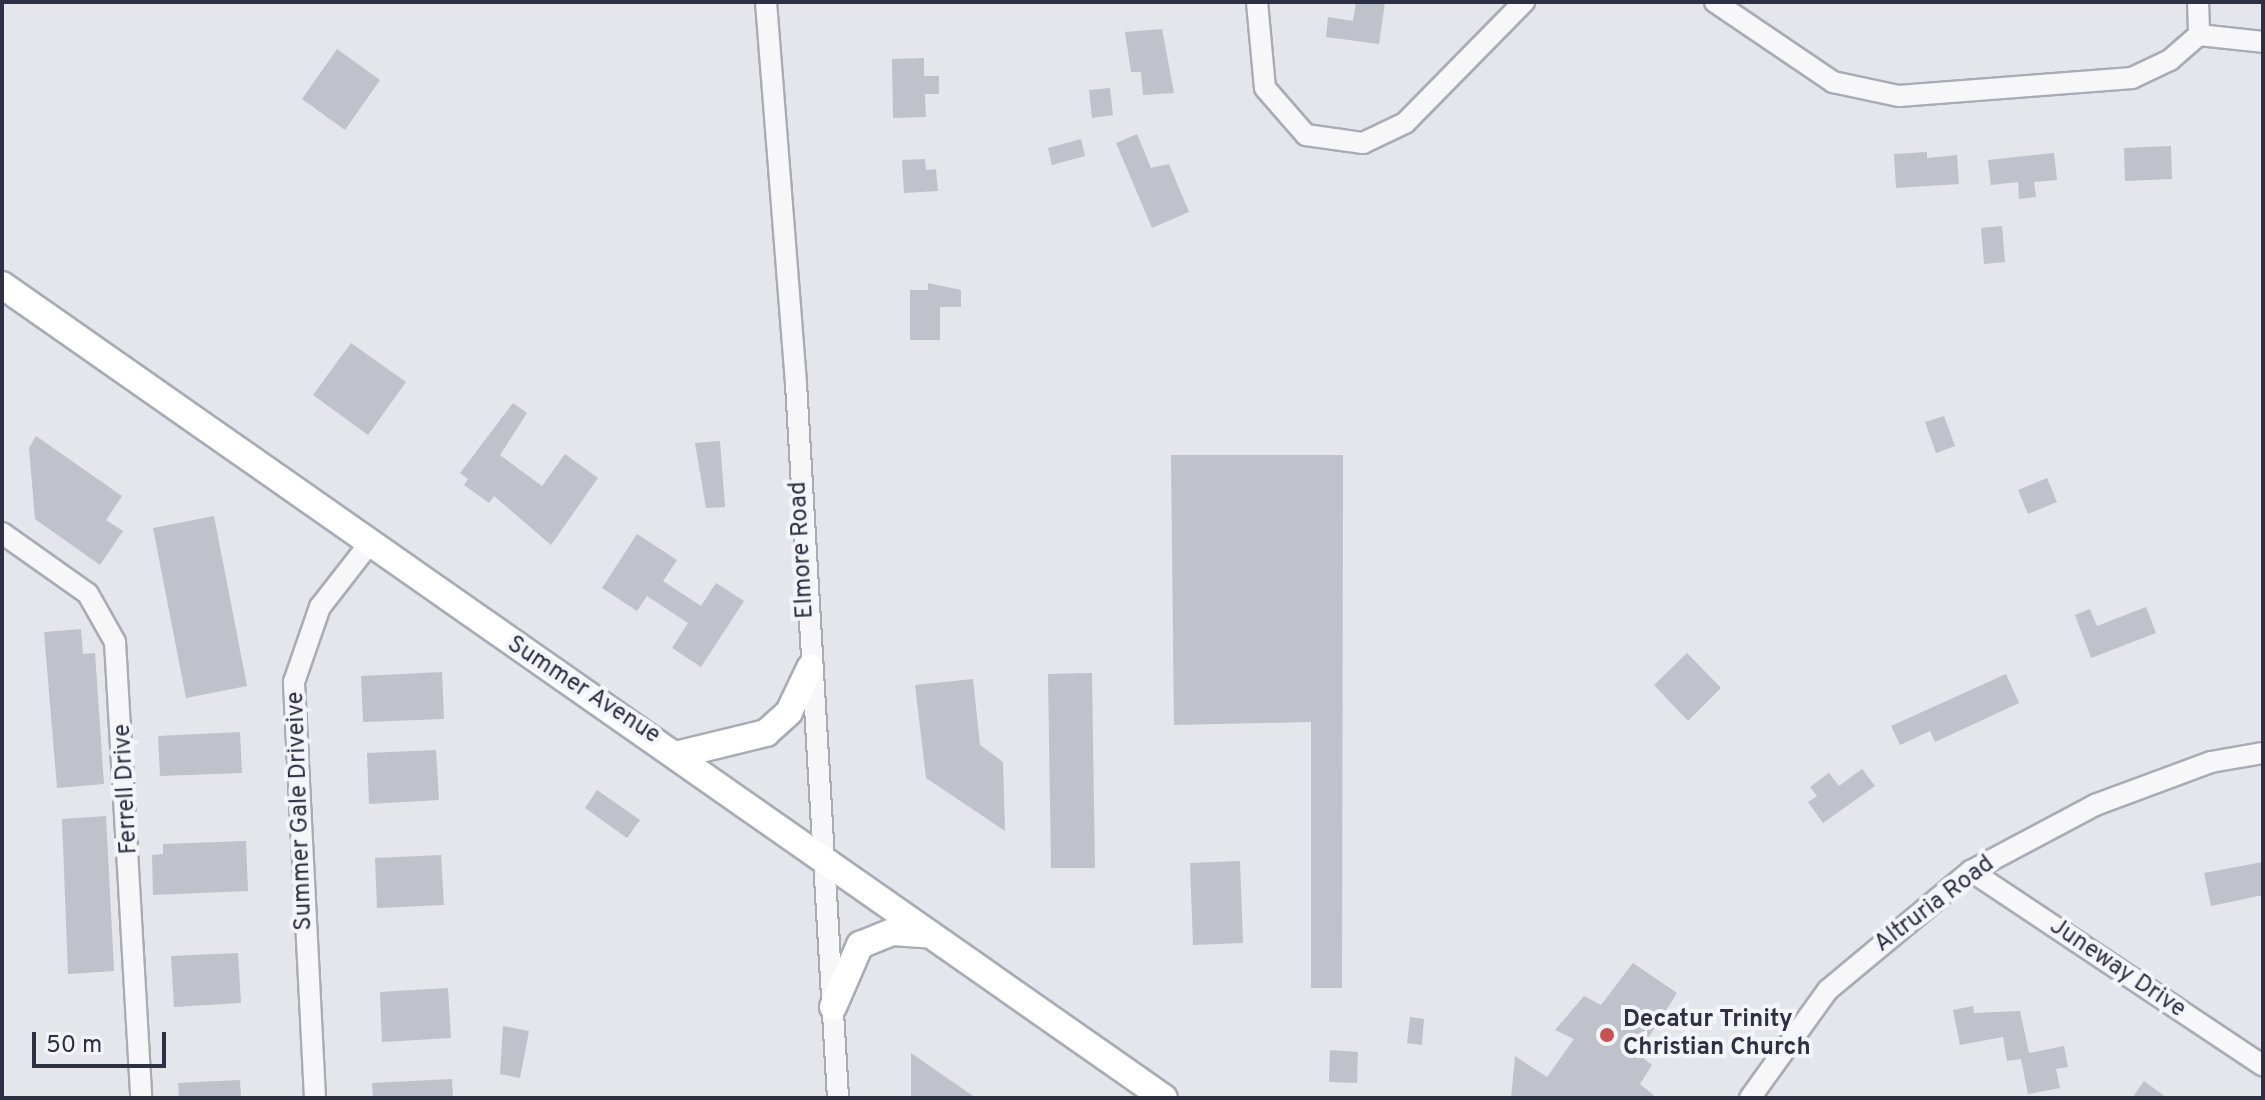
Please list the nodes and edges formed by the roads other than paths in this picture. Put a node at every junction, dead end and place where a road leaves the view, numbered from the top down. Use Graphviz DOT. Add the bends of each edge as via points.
graph roads {
  1 [pos="766,2"];
  2 [pos="1257,2"];
  3 [pos="1524,2"];
  4 [pos="1715,2"];
  5 [pos="2198,2"];
  6 [pos="2199,35"];
  7 [pos="2263,42"];
  8 [pos="2,285"];
  9 [pos="2,533"];
  10 [pos="369,544"];
  11 [pos="810,668"];
  12 [pos="2263,753"];
  13 [pos="680,754"];
  14 [pos="824,865"];
  15 [pos="1971,871"];
  16 [pos="925,934"];
  17 [pos="833,1007"];
  18 [pos="2263,1066"];
  19 [pos="141,1098"];
  20 [pos="315,1098"];
  21 [pos="838,1098"];
  22 [pos="1164,1098"];
  23 [pos="1750,1098"];
  1 -- 11 [label="street, Elmore Road" via="796,384"];
  2 -- 3 [label="street" via="1265,88 1306,135 1363,143 1405,123"];
  4 -- 6 [label="street" via="1833,82 1899,96 2132,78 2170,60"];
  5 -- 6 [label="street"];
  6 -- 7 [label="street"];
  8 -- 10 [label="main road, Summer Avenue"];
  9 -- 19 [label="street, Ferrell Drive" via="88,594 115,642"];
  10 -- 13 [label="main road, Summer Avenue"];
  10 -- 20 [label="street, Summer Gale Driveive" via="320,607 294,682"];
  11 -- 13 [label="main road" via="789,712 766,733"];
  11 -- 14 [label="street, Elmore Road"];
  12 -- 15 [label="street, Altruria Road" via="2211,762 2095,805"];
  13 -- 14 [label="main road, Summer Avenue"];
  14 -- 16 [label="main road, Summer Avenue"];
  14 -- 17 [label="street, Elmore Road"];
  15 -- 18 [label="street, Juneway Drive"];
  15 -- 23 [label="street, Altruria Road" via="1828,990"];
  16 -- 17 [label="main road" via="893,932 860,945"];
  16 -- 22 [label="main road, Summer Avenue"];
  17 -- 21 [label="street, Elmore Road"];
}
